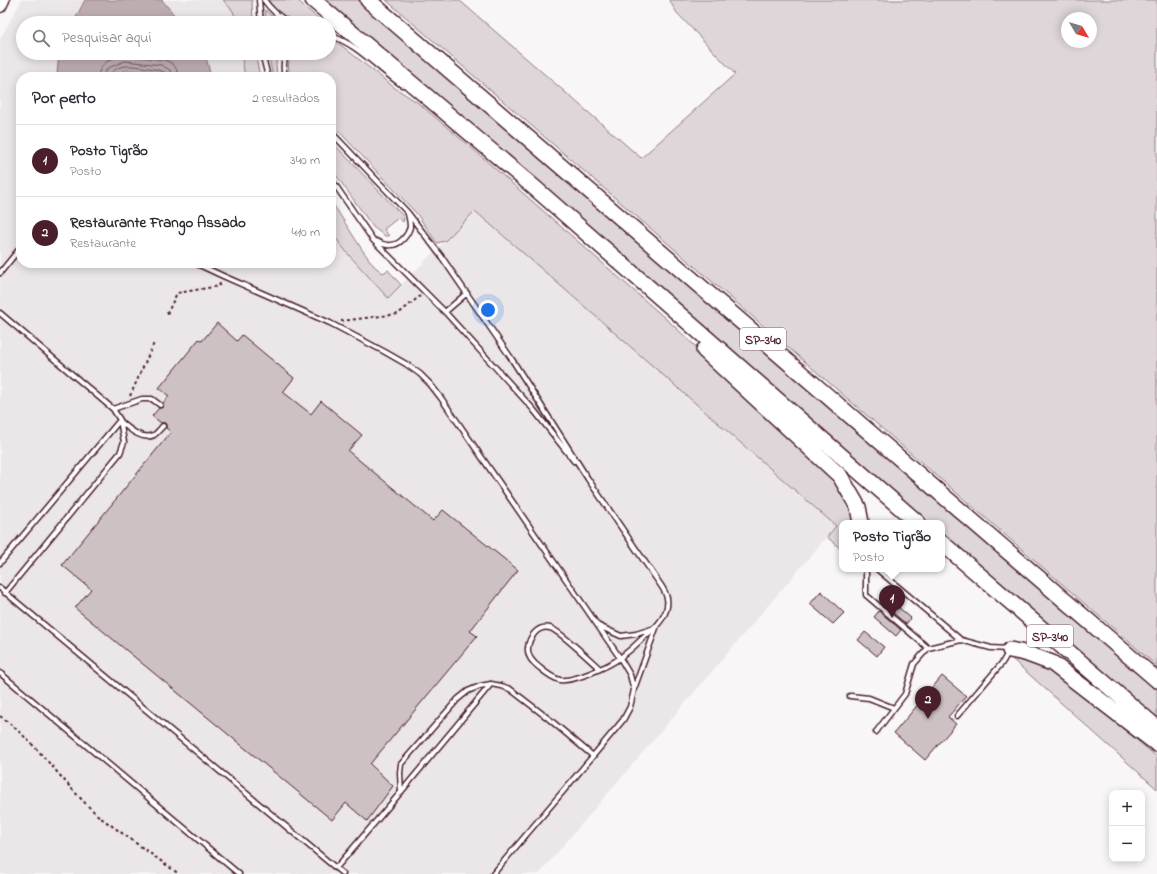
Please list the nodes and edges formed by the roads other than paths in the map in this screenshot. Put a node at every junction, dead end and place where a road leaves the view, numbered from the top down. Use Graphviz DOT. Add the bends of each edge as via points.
graph roads {
  1 [pos="3,0"];
  2 [pos="259,0"];
  3 [pos="264,0"];
  4 [pos="313,0"];
  5 [pos="368,0"];
  6 [pos="0,6"];
  7 [pos="260,16"];
  8 [pos="278,16"];
  9 [pos="332,16"];
  10 [pos="336,20"];
  11 [pos="336,37"];
  12 [pos="264,60"];
  13 [pos="285,60"];
  14 [pos="267,72"];
  15 [pos="284,72"];
  16 [pos="405,86"];
  17 [pos="417,94"];
  18 [pos="448,115"];
  19 [pos="336,137"];
  20 [pos="336,186"];
  21 [pos="536,189"];
  22 [pos="408,213"];
  23 [pos="373,240"];
  24 [pos="16,253"];
  25 [pos="206,268"];
  26 [pos="0,273"];
  27 [pos="468,293"];
  28 [pos="445,312"];
  29 [pos="0,314"];
  30 [pos="160,405"];
  31 [pos="113,409"];
  32 [pos="120,420"];
  33 [pos="163,426"];
  34 [pos="588,479"];
  35 [pos="860,520"];
  36 [pos="915,520"];
  37 [pos="945,546"];
  38 [pos="0,563"];
  39 [pos="866,572"];
  40 [pos="881,572"];
  41 [pos="0,588"];
  42 [pos="5,593"];
  43 [pos="598,626"];
  44 [pos="657,627"];
  45 [pos="961,640"];
  46 [pos="928,648"];
  47 [pos="1010,650"];
  48 [pos="620,658"];
  49 [pos="600,669"];
  50 [pos="0,673"];
  51 [pos="1157,680"];
  52 [pos="491,684"];
  53 [pos="634,690"];
  54 [pos="850,696"];
  55 [pos="894,708"];
  56 [pos="957,716"];
  57 [pos="1157,728"];
  58 [pos="876,732"];
  59 [pos="1157,744"];
  60 [pos="593,756"];
  61 [pos="401,792"];
  62 [pos="336,868"];
  63 [pos="239,874"];
  64 [pos="343,874"];
  65 [pos="493,874"];
  1 -- 6 [label="street"];
  2 -- 7 [label="lane"];
  3 -- 8 [label="lane"];
  4 -- 9 [label="highway, SP-340"];
  5 -- 51 [label="highway, SP-340"];
  10 -- 18 [label="highway, SP-340"];
  11 -- 16 [label="lane" via="354,47"];
  12 -- 14 [label="lane"];
  13 -- 15 [label="lane"];
  17 -- 18 [label="lane"];
  18 -- 21 [label="highway, SP-340"];
  19 -- 22 [label="lane"];
  20 -- 23 [label="lane"];
  21 -- 35 [label="highway" via="582,240 687,333 840,476 858,507"];
  21 -- 36 [label="highway, SP-340"];
  22 -- 23 [label="lane" via="408,233 400,242 392,246"];
  22 -- 27 [label="lane"];
  23 -- 28 [label="lane"];
  24 -- 26 [label="lane"];
  25 -- 43 [label="lane" via="330,322 406,364 430,384"];
  27 -- 28 [label="lane"];
  27 -- 34 [label="lane"];
  28 -- 34 [label="lane" via="533,408"];
  29 -- 31 [label="lane"];
  30 -- 31 [label="lane" via="152,400 142,399"];
  31 -- 32 [label="lane"];
  32 -- 33 [label="lane" via="132,431 143,436 153,435"];
  32 -- 38 [label="lane"];
  32 -- 42 [label="lane" via="124,442 120,453"];
  34 -- 44 [label="lane" via="662,587 667,598 667,606"];
  37 -- 57 [label="highway, SP-340"];
  39 -- 46 [label="lane" via="866,595"];
  40 -- 45 [label="lane"];
  41 -- 42 [label="lane"];
  42 -- 62 [label="lane"];
  43 -- 44 [label="lane" via="621,636"];
  43 -- 48 [label="lane"];
  44 -- 48 [label="lane"];
  44 -- 53 [label="lane"];
  45 -- 46 [label="lane"];
  45 -- 47 [label="lane"];
  46 -- 55 [label="lane" via="914,664 905,694"];
  47 -- 56 [label="lane"];
  47 -- 59 [label="highway" via="1052,663"];
  48 -- 49 [label="lane"];
  48 -- 53 [label="lane" via="630,675"];
  49 -- 49 [label="lane" via="551,628 535,632 529,642 528,652 533,663 551,677 562,680 575,679"];
  50 -- 63 [label="lane"];
  52 -- 60 [label="lane" via="510,689"];
  52 -- 61 [label="lane"];
  52 -- 61 [label="lane" via="468,691 458,699 401,764"];
  53 -- 60 [label="lane" via="630,707 622,720"];
  54 -- 55 [label="lane" via="869,698"];
  55 -- 58 [label="lane"];
  60 -- 65 [label="lane"];
  61 -- 62 [label="lane"];
  62 -- 64 [label="lane"];
}
